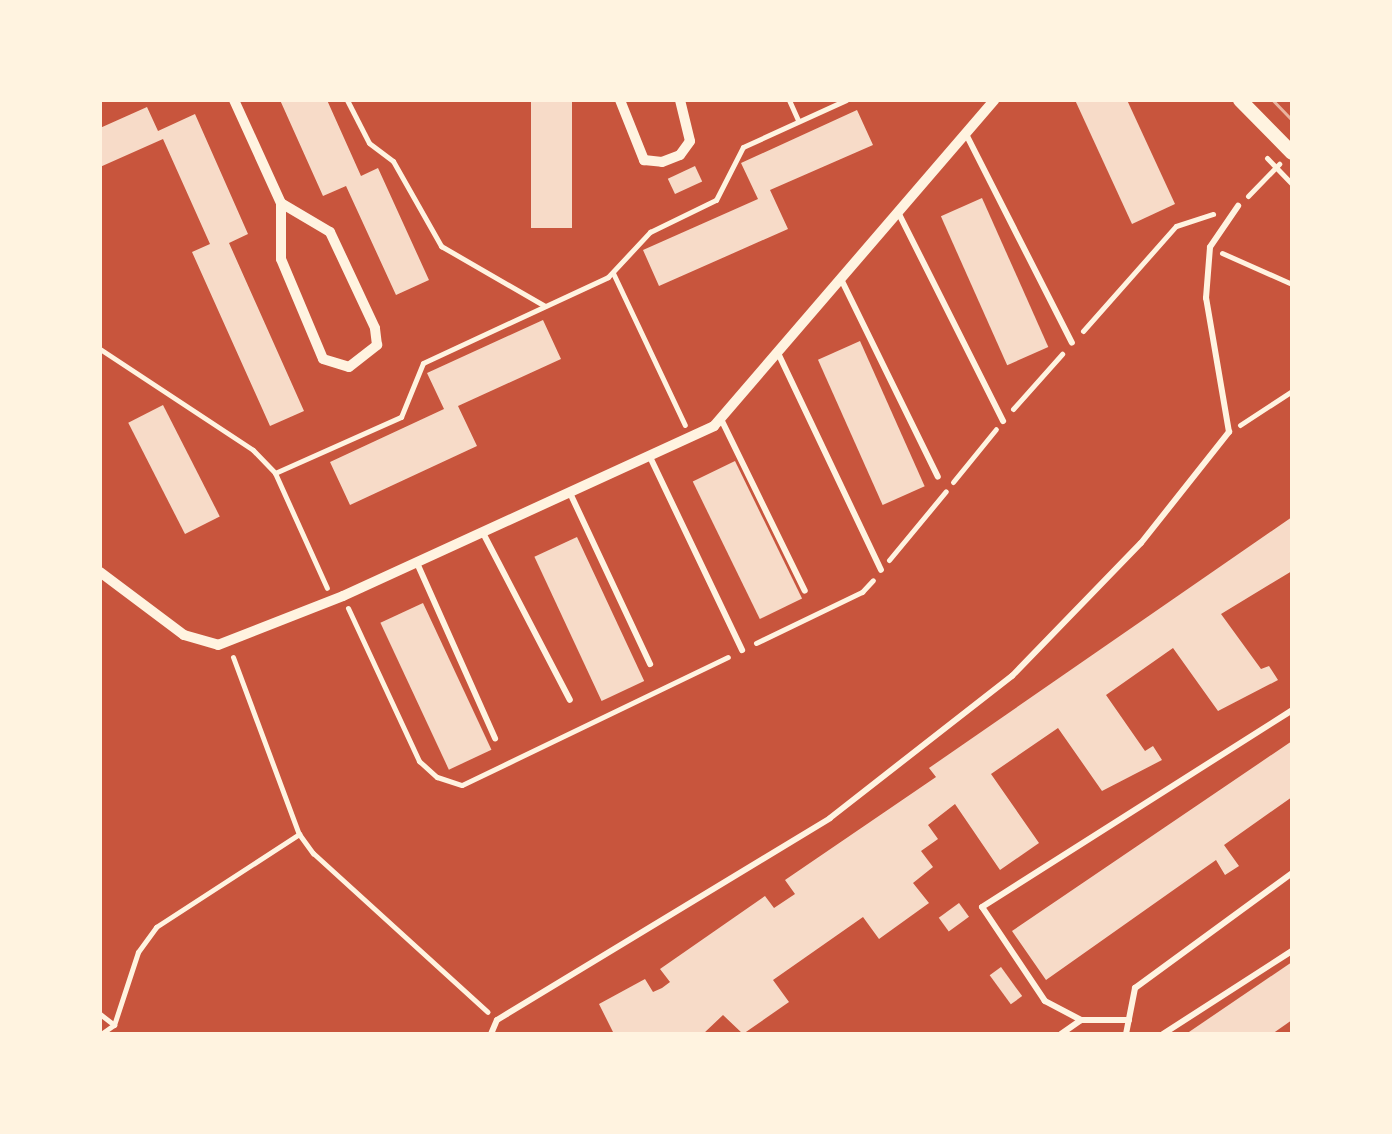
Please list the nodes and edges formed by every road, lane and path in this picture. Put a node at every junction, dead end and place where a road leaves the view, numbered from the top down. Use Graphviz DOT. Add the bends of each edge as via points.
graph roads {
  1 [pos="234,100"];
  2 [pos="347,100"];
  3 [pos="620,100"];
  4 [pos="680,100"];
  5 [pos="789,100"];
  6 [pos="846,100"];
  7 [pos="994,100"];
  8 [pos="1240,100"];
  9 [pos="798,121"];
  10 [pos="965,133"];
  11 [pos="1292,154"];
  12 [pos="1292,184"];
  13 [pos="281,203"];
  14 [pos="1238,206"];
  15 [pos="898,211"];
  16 [pos="1210,248"];
  17 [pos="612,273"];
  18 [pos="840,278"];
  19 [pos="1292,284"];
  20 [pos="545,306"];
  21 [pos="1072,343"];
  22 [pos="100,349"];
  23 [pos="777,352"];
  24 [pos="1292,391"];
  25 [pos="720,418"];
  26 [pos="1003,421"];
  27 [pos="1229,432"];
  28 [pos="690,437"];
  29 [pos="649,456"];
  30 [pos="276,473"];
  31 [pos="938,476"];
  32 [pos="570,492"];
  33 [pos="482,532"];
  34 [pos="416,562"];
  35 [pos="881,570"];
  36 [pos="100,572"];
  37 [pos="805,591"];
  38 [pos="337,598"];
  39 [pos="227,642"];
  40 [pos="742,650"];
  41 [pos="650,664"];
  42 [pos="570,700"];
  43 [pos="1292,710"];
  44 [pos="495,738"];
  45 [pos="299,834"];
  46 [pos="1292,873"];
  47 [pos="1292,951"];
  48 [pos="100,1014"];
  49 [pos="496,1020"];
  50 [pos="1080,1020"];
  51 [pos="1129,1020"];
  52 [pos="114,1025"];
  53 [pos="101,1034"];
  54 [pos="491,1034"];
  55 [pos="1062,1034"];
  56 [pos="1126,1034"];
  57 [pos="1164,1034"];
  1 -- 13 [label="street"];
  2 -- 20 [label="path" via="368,143 393,161 441,246"];
  3 -- 4 [label="street" via="644,160 662,162 680,155 690,141"];
  5 -- 9 [label="path"];
  6 -- 9 [label="path"];
  7 -- 10 [label="street"];
  8 -- 11 [label="street"];
  9 -- 17 [label="path" via="743,147 716,200 650,232"];
  10 -- 15 [label="street"];
  10 -- 21 [label="lane"];
  12 -- 14 [label="path" via="1275,167"];
  13 -- 13 [label="street" via="330,232 375,328 377,344 349,367 324,359 280,259"];
  14 -- 16 [label="lane"];
  14 -- 21 [label="path" via="1176,226"];
  15 -- 18 [label="street"];
  15 -- 26 [label="lane"];
  16 -- 19 [label="path"];
  16 -- 27 [label="lane" via="1206,298"];
  17 -- 20 [label="path"];
  17 -- 28 [label="path"];
  18 -- 23 [label="street"];
  18 -- 31 [label="lane"];
  20 -- 30 [label="path" via="424,363 401,417"];
  21 -- 26 [label="path"];
  22 -- 30 [label="path" via="253,450"];
  23 -- 25 [label="street"];
  23 -- 35 [label="lane"];
  24 -- 27 [label="path"];
  25 -- 28 [label="street"];
  25 -- 37 [label="lane"];
  26 -- 35 [label="path"];
  27 -- 49 [label="lane" via="1141,543 1012,676 830,818"];
  28 -- 29 [label="street"];
  29 -- 32 [label="street"];
  29 -- 40 [label="lane"];
  30 -- 38 [label="path"];
  32 -- 33 [label="street"];
  32 -- 41 [label="lane"];
  33 -- 34 [label="street"];
  33 -- 42 [label="lane"];
  34 -- 38 [label="street"];
  34 -- 44 [label="lane"];
  35 -- 40 [label="path" via="862,592"];
  36 -- 39 [label="street" via="184,635"];
  38 -- 39 [label="street"];
  38 -- 40 [label="path" via="419,761 462,785"];
  39 -- 45 [label="path"];
  43 -- 50 [label="lane" via="982,908 1045,1001"];
  45 -- 49 [label="path"];
  45 -- 52 [label="path" via="156,928 138,952"];
  46 -- 51 [label="lane" via="1135,988"];
  47 -- 57 [label="lane"];
  48 -- 52 [label="path"];
  49 -- 54 [label="lane"];
  50 -- 51 [label="lane"];
  50 -- 55 [label="lane"];
  51 -- 56 [label="lane"];
  52 -- 53 [label="path"];
}
